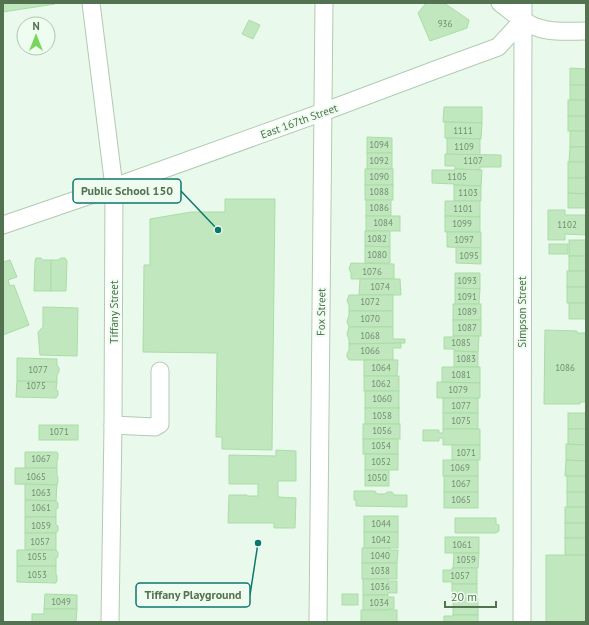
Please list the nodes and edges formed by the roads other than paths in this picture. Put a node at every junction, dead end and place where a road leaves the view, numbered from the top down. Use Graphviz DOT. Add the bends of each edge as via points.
graph roads {
  1 [pos="91,3"];
  2 [pos="324,3"];
  3 [pos="500,3"];
  4 [pos="523,11"];
  5 [pos="586,31"];
  6 [pos="323,112"];
  7 [pos="114,187"];
  8 [pos="3,225"];
  9 [pos="160,371"];
  10 [pos="113,425"];
  11 [pos="110,622"];
  12 [pos="318,622"];
  13 [pos="522,622"];
  1 -- 7 [label="street, Tiffany Street"];
  2 -- 6 [label="street, Fox Street"];
  3 -- 4 [label="street"];
  4 -- 5 [label="street" via="536,27"];
  4 -- 6 [label="street, East 167th Street" via="498,47"];
  4 -- 13 [label="street, Simpson Street"];
  6 -- 7 [label="street, East 167th Street"];
  6 -- 12 [label="street, Fox Street"];
  7 -- 8 [label="street, East 167th Street"];
  7 -- 10 [label="street, Tiffany Street"];
  9 -- 10 [label="street" via="160,424 155,427"];
  10 -- 11 [label="street, Tiffany Street"];
}
